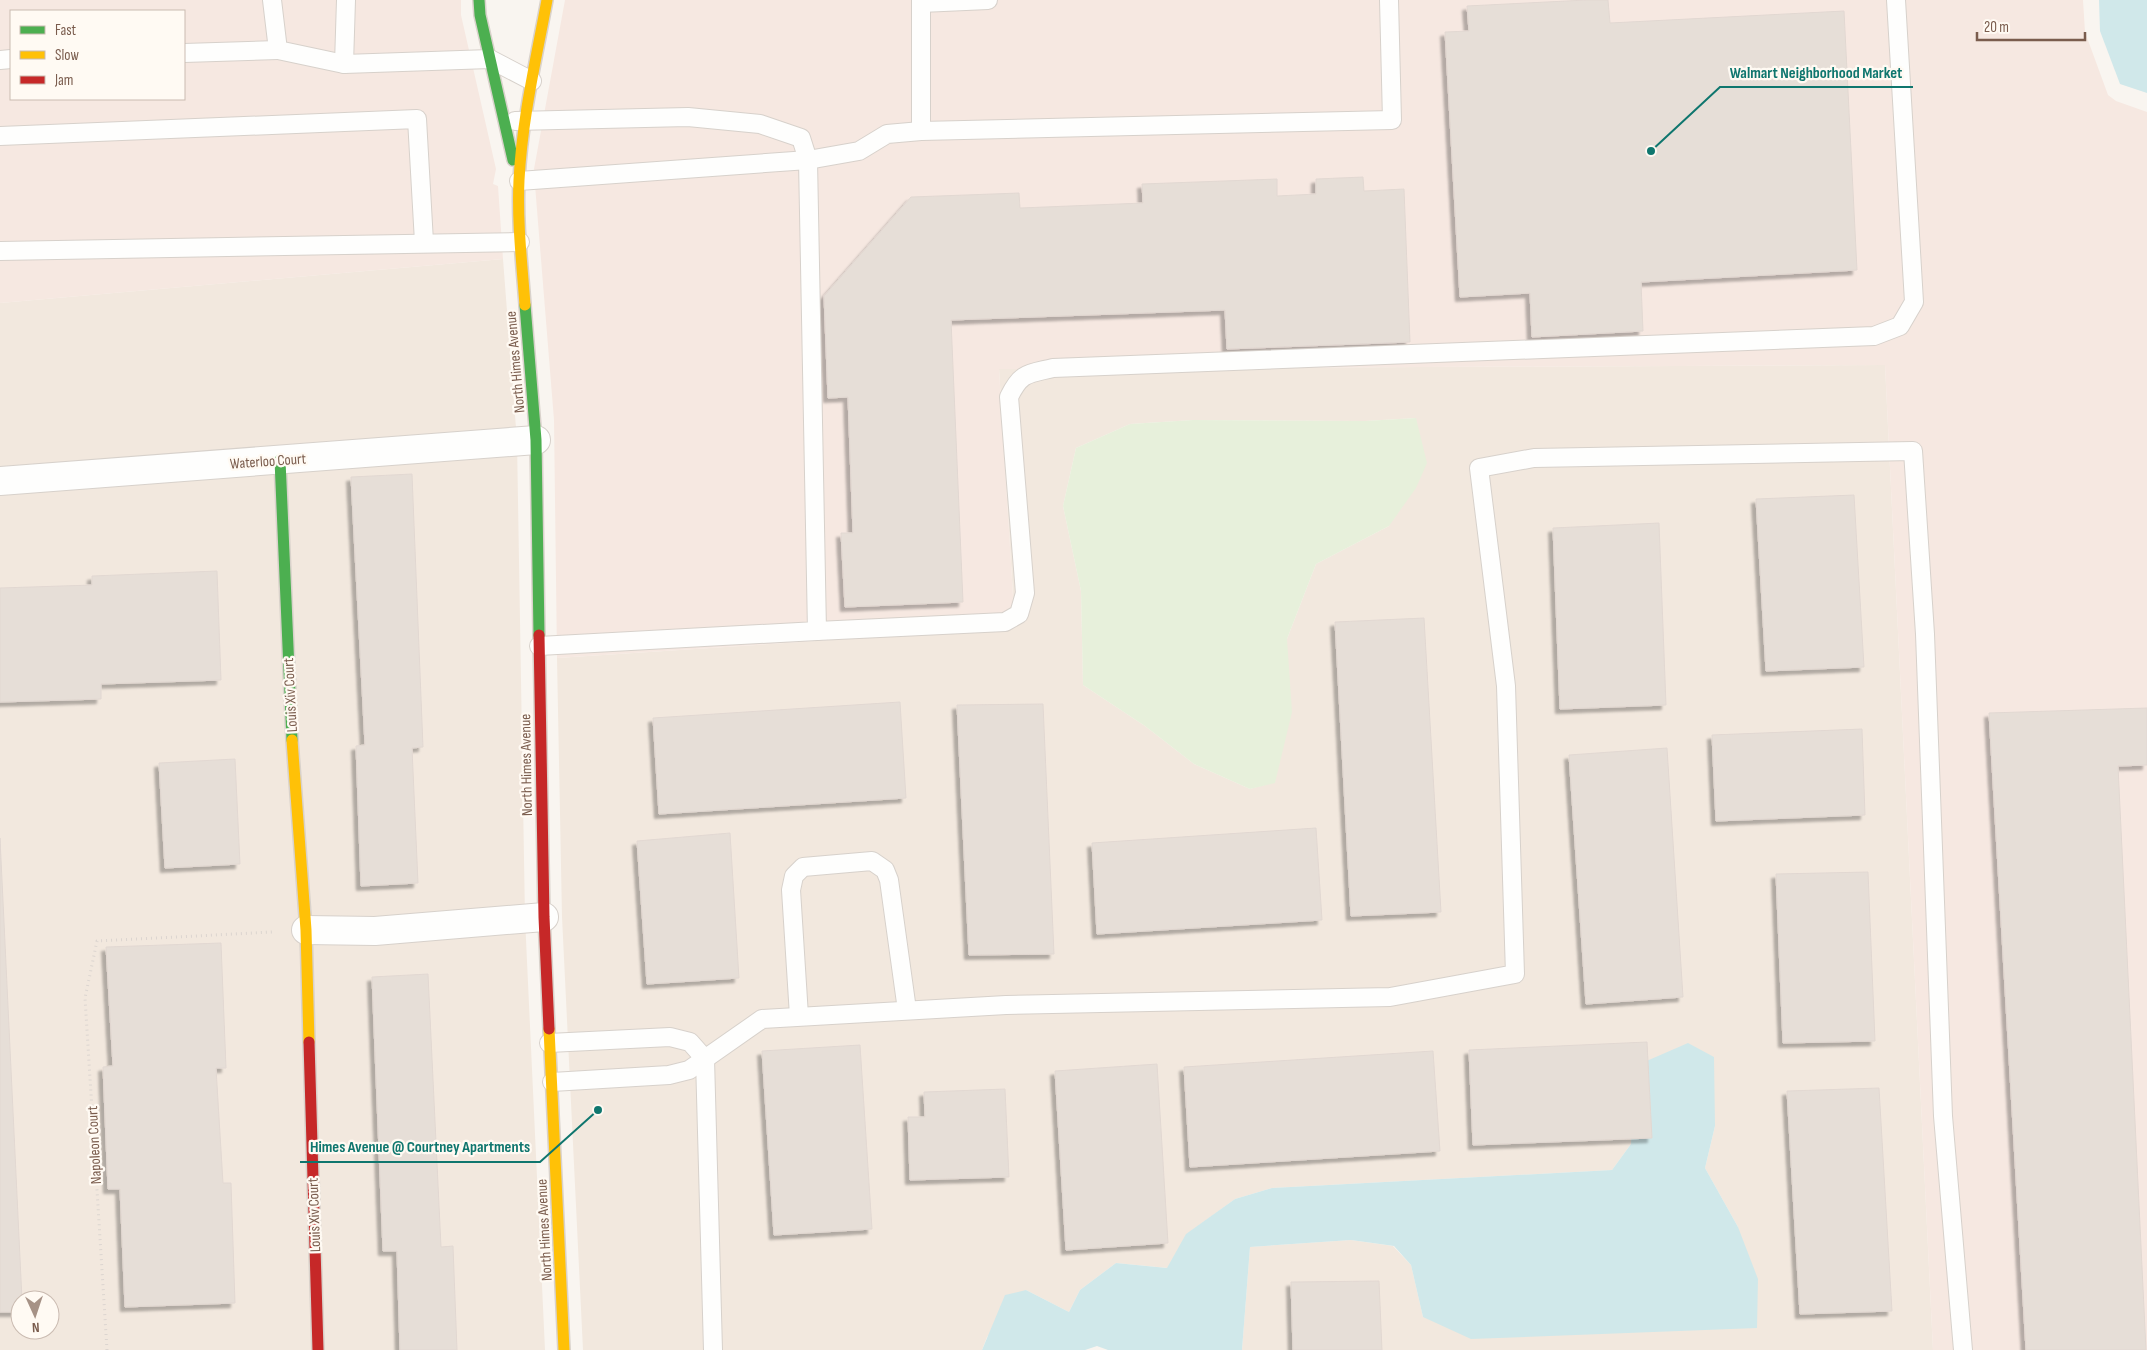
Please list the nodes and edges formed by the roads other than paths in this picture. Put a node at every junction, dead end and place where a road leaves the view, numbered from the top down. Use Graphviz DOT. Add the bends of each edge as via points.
graph roads {
  1 [pos="272,0"];
  2 [pos="346,0"];
  3 [pos="479,0"];
  4 [pos="547,0"];
  5 [pos="988,0"];
  6 [pos="1389,0"];
  7 [pos="1896,0"];
  8 [pos="921,2"];
  9 [pos="278,50"];
  10 [pos="185,53"];
  11 [pos="490,59"];
  12 [pos="344,64"];
  13 [pos="532,81"];
  14 [pos="524,121"];
  15 [pos="504,122"];
  16 [pos="921,131"];
  17 [pos="0,136"];
  18 [pos="808,160"];
  19 [pos="519,181"];
  20 [pos="424,242"];
  21 [pos="520,242"];
  22 [pos="0,251"];
  23 [pos="536,440"];
  24 [pos="280,460"];
  25 [pos="0,481"];
  26 [pos="817,631"];
  27 [pos="539,646"];
  28 [pos="544,918"];
  29 [pos="306,930"];
  30 [pos="907,1010"];
  31 [pos="799,1016"];
  32 [pos="549,1043"];
  33 [pos="705,1059"];
  34 [pos="552,1082"];
  35 [pos="318,1350"];
  36 [pos="564,1350"];
  37 [pos="713,1350"];
  38 [pos="1963,1350"];
  1 -- 9 [label="lane"];
  2 -- 12 [label="lane"];
  3 -- 11 [label="street, North Himes Avenue"];
  4 -- 13 [label="street, North Himes Avenue"];
  5 -- 8 [label="lane"];
  6 -- 16 [label="lane" via="1392,120"];
  7 -- 26 [label="lane" via="1914,302 1900,326 1874,336 1053,368 1028,374 1016,382 1009,397 1025,593 1020,614 1005,622"];
  8 -- 16 [label="lane"];
  9 -- 10 [label="lane"];
  9 -- 12 [label="lane"];
  11 -- 12 [label="lane"];
  11 -- 13 [label="lane"];
  11 -- 15 [label="street, North Himes Avenue"];
  13 -- 14 [label="street, North Himes Avenue"];
  14 -- 15 [label="lane"];
  14 -- 18 [label="lane" via="688,116 760,124 801,138"];
  14 -- 19 [label="street, North Himes Avenue"];
  15 -- 19 [label="street, North Himes Avenue"];
  16 -- 18 [label="lane" via="887,134 859,151"];
  17 -- 20 [label="lane" via="417,119"];
  18 -- 19 [label="lane"];
  18 -- 26 [label="lane"];
  19 -- 21 [label="street, North Himes Avenue"];
  20 -- 21 [label="lane"];
  20 -- 22 [label="lane"];
  21 -- 23 [label="street, North Himes Avenue"];
  23 -- 24 [label="street, Waterloo Court"];
  23 -- 27 [label="street, North Himes Avenue"];
  24 -- 25 [label="street, Waterloo Court"];
  24 -- 29 [label="street, Louis Xiv Court" via="290,712"];
  26 -- 27 [label="lane"];
  27 -- 28 [label="street, North Himes Avenue"];
  28 -- 29 [label="street" via="375,931"];
  28 -- 32 [label="street, North Himes Avenue"];
  29 -- 35 [label="street, Louis Xiv Court"];
  30 -- 31 [label="lane"];
  30 -- 31 [label="lane" via="889,880 885,870 872,861 803,867 794,876 791,890"];
  30 -- 38 [label="lane" via="1390,996 1515,974 1506,686 1479,468 1534,458 1914,451 1925,634 1944,1116"];
  31 -- 33 [label="lane" via="762,1019"];
  32 -- 33 [label="lane" via="670,1037 690,1042"];
  32 -- 34 [label="street, North Himes Avenue"];
  33 -- 34 [label="lane" via="689,1070 669,1075"];
  33 -- 37 [label="lane"];
  34 -- 36 [label="street, North Himes Avenue"];
}
